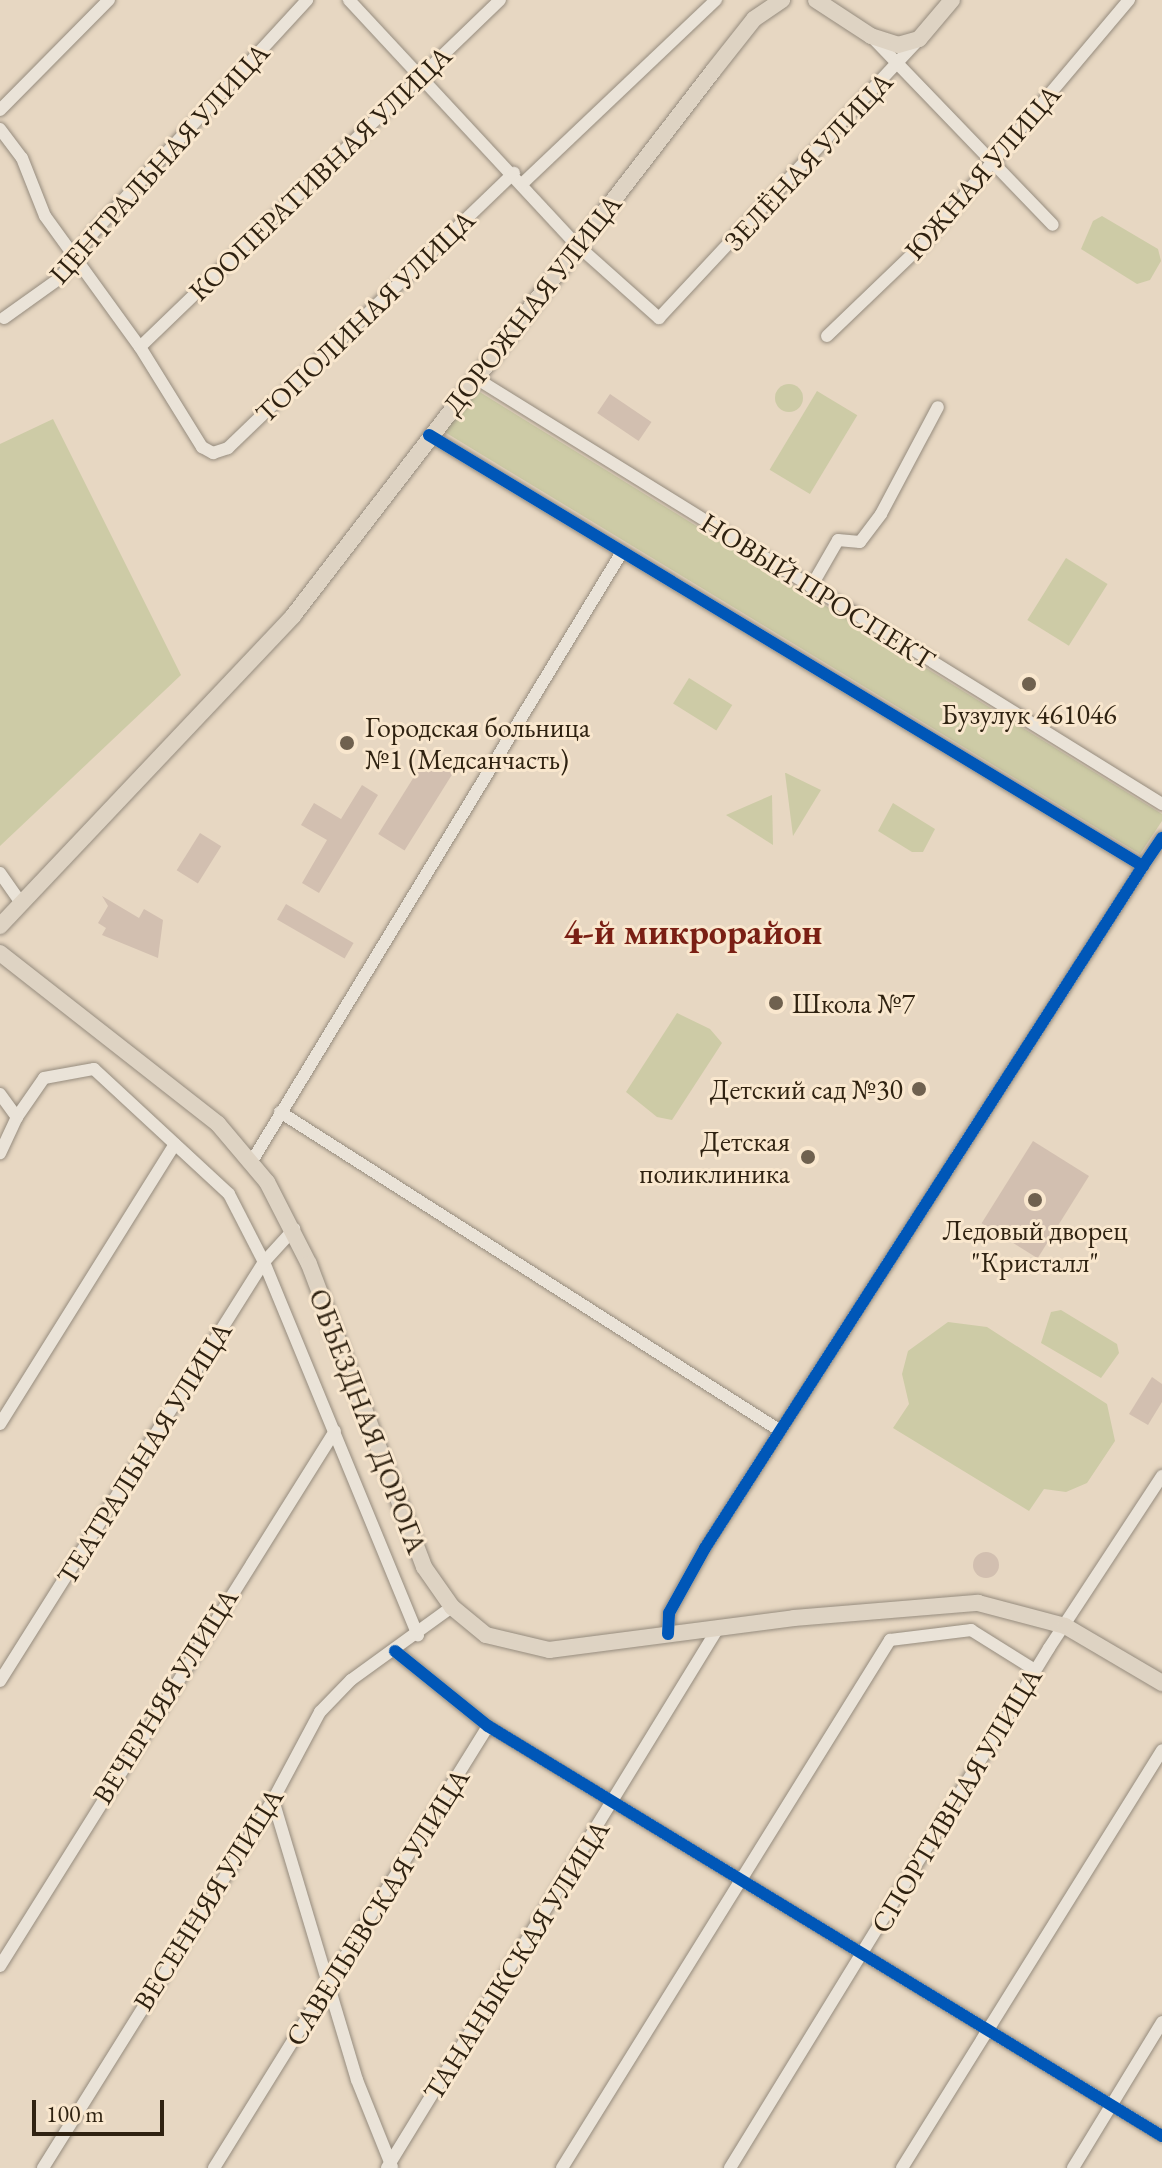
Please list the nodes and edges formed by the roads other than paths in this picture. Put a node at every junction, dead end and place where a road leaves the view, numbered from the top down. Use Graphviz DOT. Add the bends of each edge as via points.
graph roads {
  1 [pos="109,0"];
  2 [pos="307,0"];
  3 [pos="349,0"];
  4 [pos="500,0"];
  5 [pos="716,0"];
  6 [pos="759,0"];
  7 [pos="782,0"];
  8 [pos="816,0"];
  9 [pos="846,0"];
  10 [pos="952,0"];
  11 [pos="1129,0"];
  12 [pos="754,19"];
  13 [pos="852,19"];
  14 [pos="871,36"];
  15 [pos="919,39"];
  16 [pos="897,66"];
  17 [pos="421,75"];
  18 [pos="0,110"];
  19 [pos="0,129"];
  20 [pos="990,165"];
  21 [pos="514,173"];
  22 [pos="523,183"];
  23 [pos="1053,225"];
  24 [pos="577,245"];
  25 [pos="75,255"];
  26 [pos="4,318"];
  27 [pos="827,336"];
  28 [pos="140,347"];
  29 [pos="474,377"];
  30 [pos="938,407"];
  31 [pos="429,435"];
  32 [pos="622,552"];
  33 [pos="811,587"];
  34 [pos="1162,804"];
  35 [pos="1162,838"];
  36 [pos="1143,866"];
  37 [pos="0,873"];
  38 [pos="21,903"];
  39 [pos="0,926"];
  40 [pos="0,953"];
  41 [pos="5,1099"];
  42 [pos="280,1112"];
  43 [pos="17,1117"];
  44 [pos="175,1144"];
  45 [pos="0,1153"];
  46 [pos="252,1161"];
  47 [pos="294,1229"];
  48 [pos="264,1262"];
  49 [pos="0,1424"];
  50 [pos="779,1430"];
  51 [pos="335,1431"];
  52 [pos="1162,1476"];
  53 [pos="452,1607"];
  54 [pos="1065,1626"];
  55 [pos="718,1628"];
  56 [pos="668,1634"];
  57 [pos="418,1635"];
  58 [pos="395,1651"];
  59 [pos="1035,1670"];
  60 [pos="0,1681"];
  61 [pos="1162,1683"];
  62 [pos="488,1726"];
  63 [pos="1162,1750"];
  64 [pos="273,1800"];
  65 [pos="616,1800"];
  66 [pos="740,1879"];
  67 [pos="862,1955"];
  68 [pos="0,1966"];
  69 [pos="330,1986"];
  70 [pos="1162,2022"];
  71 [pos="988,2029"];
  72 [pos="1111,2105"];
  73 [pos="1162,2136"];
  74 [pos="390,2167"];
  75 [pos="43,2168"];
  76 [pos="214,2168"];
  77 [pos="562,2168"];
  78 [pos="730,2168"];
  79 [pos="902,2168"];
  80 [pos="1073,2168"];
  1 -- 18 [label="street"];
  2 -- 25 [label="street, ЦЕНТРАЛЬНАЯ УЛИЦА"];
  3 -- 17 [label="street"];
  4 -- 17 [label="street, КООПЕРАТИВНАЯ УЛИЦА"];
  5 -- 22 [label="street"];
  6 -- 12 [label="main road"];
  7 -- 12 [label="main road"];
  8 -- 13 [label="main road"];
  9 -- 13 [label="main road"];
  10 -- 15 [label="main road, ЗЕЛЁНАЯ УЛИЦА"];
  11 -- 20 [label="street, ЮЖНАЯ УЛИЦА"];
  12 -- 24 [label="main road, ДОРОЖНАЯ УЛИЦА"];
  13 -- 14 [label="main road"];
  14 -- 15 [label="main road" via="898,45"];
  14 -- 16 [label="street"];
  15 -- 16 [label="street, ЗЕЛЁНАЯ УЛИЦА"];
  16 -- 20 [label="street"];
  16 -- 24 [label="street, ЗЕЛЁНАЯ УЛИЦА" via="659,318"];
  17 -- 21 [label="street"];
  17 -- 28 [label="street, КООПЕРАТИВНАЯ УЛИЦА"];
  19 -- 25 [label="street" via="22,158 45,216"];
  20 -- 23 [label="street"];
  20 -- 27 [label="street, ЮЖНАЯ УЛИЦА" via="925,242"];
  21 -- 22 [label="street"];
  21 -- 28 [label="street, ТОПОЛИНАЯ УЛИЦА" via="228,448 213,453 202,447"];
  22 -- 24 [label="street"];
  24 -- 29 [label="main road, ДОРОЖНАЯ УЛИЦА"];
  25 -- 26 [label="street, ЦЕНТРАЛЬНАЯ УЛИЦА" via="60,278"];
  25 -- 28 [label="street"];
  29 -- 31 [label="main road, ДОРОЖНАЯ УЛИЦА"];
  29 -- 33 [label="street, НОВЫЙ ПРОСПЕКТ"];
  30 -- 33 [label="street" via="881,514 860,542 838,540"];
  31 -- 32 [label="street"];
  31 -- 38 [label="main road, ДОРОЖНАЯ УЛИЦА" via="293,616"];
  32 -- 36 [label="street"];
  32 -- 42 [label="street"];
  33 -- 34 [label="street, НОВЫЙ ПРОСПЕКТ"];
  35 -- 36 [label="street"];
  36 -- 50 [label="street" via="803,1403"];
  37 -- 38 [label="street"];
  38 -- 39 [label="main road, ДОРОЖНАЯ УЛИЦА"];
  40 -- 46 [label="main road, ОБЪЕЗДНАЯ ДОРОГА" via="193,1103"];
  41 -- 43 [label="street"];
  42 -- 46 [label="street"];
  42 -- 50 [label="street"];
  43 -- 44 [label="street" via="44,1078 94,1069"];
  43 -- 45 [label="street"];
  44 -- 48 [label="street" via="229,1194"];
  44 -- 49 [label="street"];
  46 -- 47 [label="main road, ОБЪЕЗДНАЯ ДОРОГА"];
  47 -- 48 [label="street, ТЕАТРАЛЬНАЯ УЛИЦА"];
  47 -- 53 [label="main road, ОБЪЕЗДНАЯ ДОРОГА" via="399,1513 424,1567"];
  48 -- 51 [label="street"];
  48 -- 60 [label="street, ТЕАТРАЛЬНАЯ УЛИЦА"];
  50 -- 56 [label="street" via="674,1601"];
  51 -- 57 [label="street"];
  51 -- 68 [label="street, ВЕЧЕРНЯЯ УЛИЦА"];
  52 -- 54 [label="street, СПОРТИВНАЯ УЛИЦА"];
  53 -- 56 [label="main road, ОБЪЕЗДНАЯ ДОРОГА" via="486,1635 529,1649"];
  53 -- 57 [label="street, ВЕСЕННЯЯ УЛИЦА"];
  54 -- 55 [label="main road, ОБЪЕЗДНАЯ ДОРОГА" via="997,1605 952,1602"];
  54 -- 59 [label="street, СПОРТИВНАЯ УЛИЦА"];
  54 -- 61 [label="main road, ОБЪЕЗДНАЯ ДОРОГА"];
  55 -- 56 [label="main road, ОБЪЕЗДНАЯ ДОРОГА"];
  55 -- 65 [label="street, ТАНАНЫКСКАЯ УЛИЦА"];
  57 -- 58 [label="street, ВЕСЕННЯЯ УЛИЦА"];
  58 -- 62 [label="street"];
  58 -- 64 [label="street, ВЕСЕННЯЯ УЛИЦА" via="351,1680 320,1712"];
  59 -- 66 [label="street" via="971,1630 890,1640"];
  59 -- 67 [label="street, СПОРТИВНАЯ УЛИЦА"];
  62 -- 65 [label="street"];
  62 -- 69 [label="street, САВЕЛЬЕВСКАЯ УЛИЦА"];
  63 -- 71 [label="street"];
  64 -- 69 [label="street"];
  64 -- 75 [label="street, ВЕСЕННЯЯ УЛИЦА"];
  65 -- 66 [label="street"];
  65 -- 74 [label="street, ТАНАНЫКСКАЯ УЛИЦА"];
  66 -- 67 [label="street"];
  66 -- 77 [label="street"];
  67 -- 71 [label="street"];
  67 -- 78 [label="street, СПОРТИВНАЯ УЛИЦА"];
  69 -- 74 [label="street"];
  69 -- 76 [label="street, САВЕЛЬЕВСКАЯ УЛИЦА"];
  70 -- 72 [label="street"];
  71 -- 72 [label="street"];
  71 -- 79 [label="street"];
  72 -- 73 [label="street"];
  72 -- 80 [label="street"];
}
